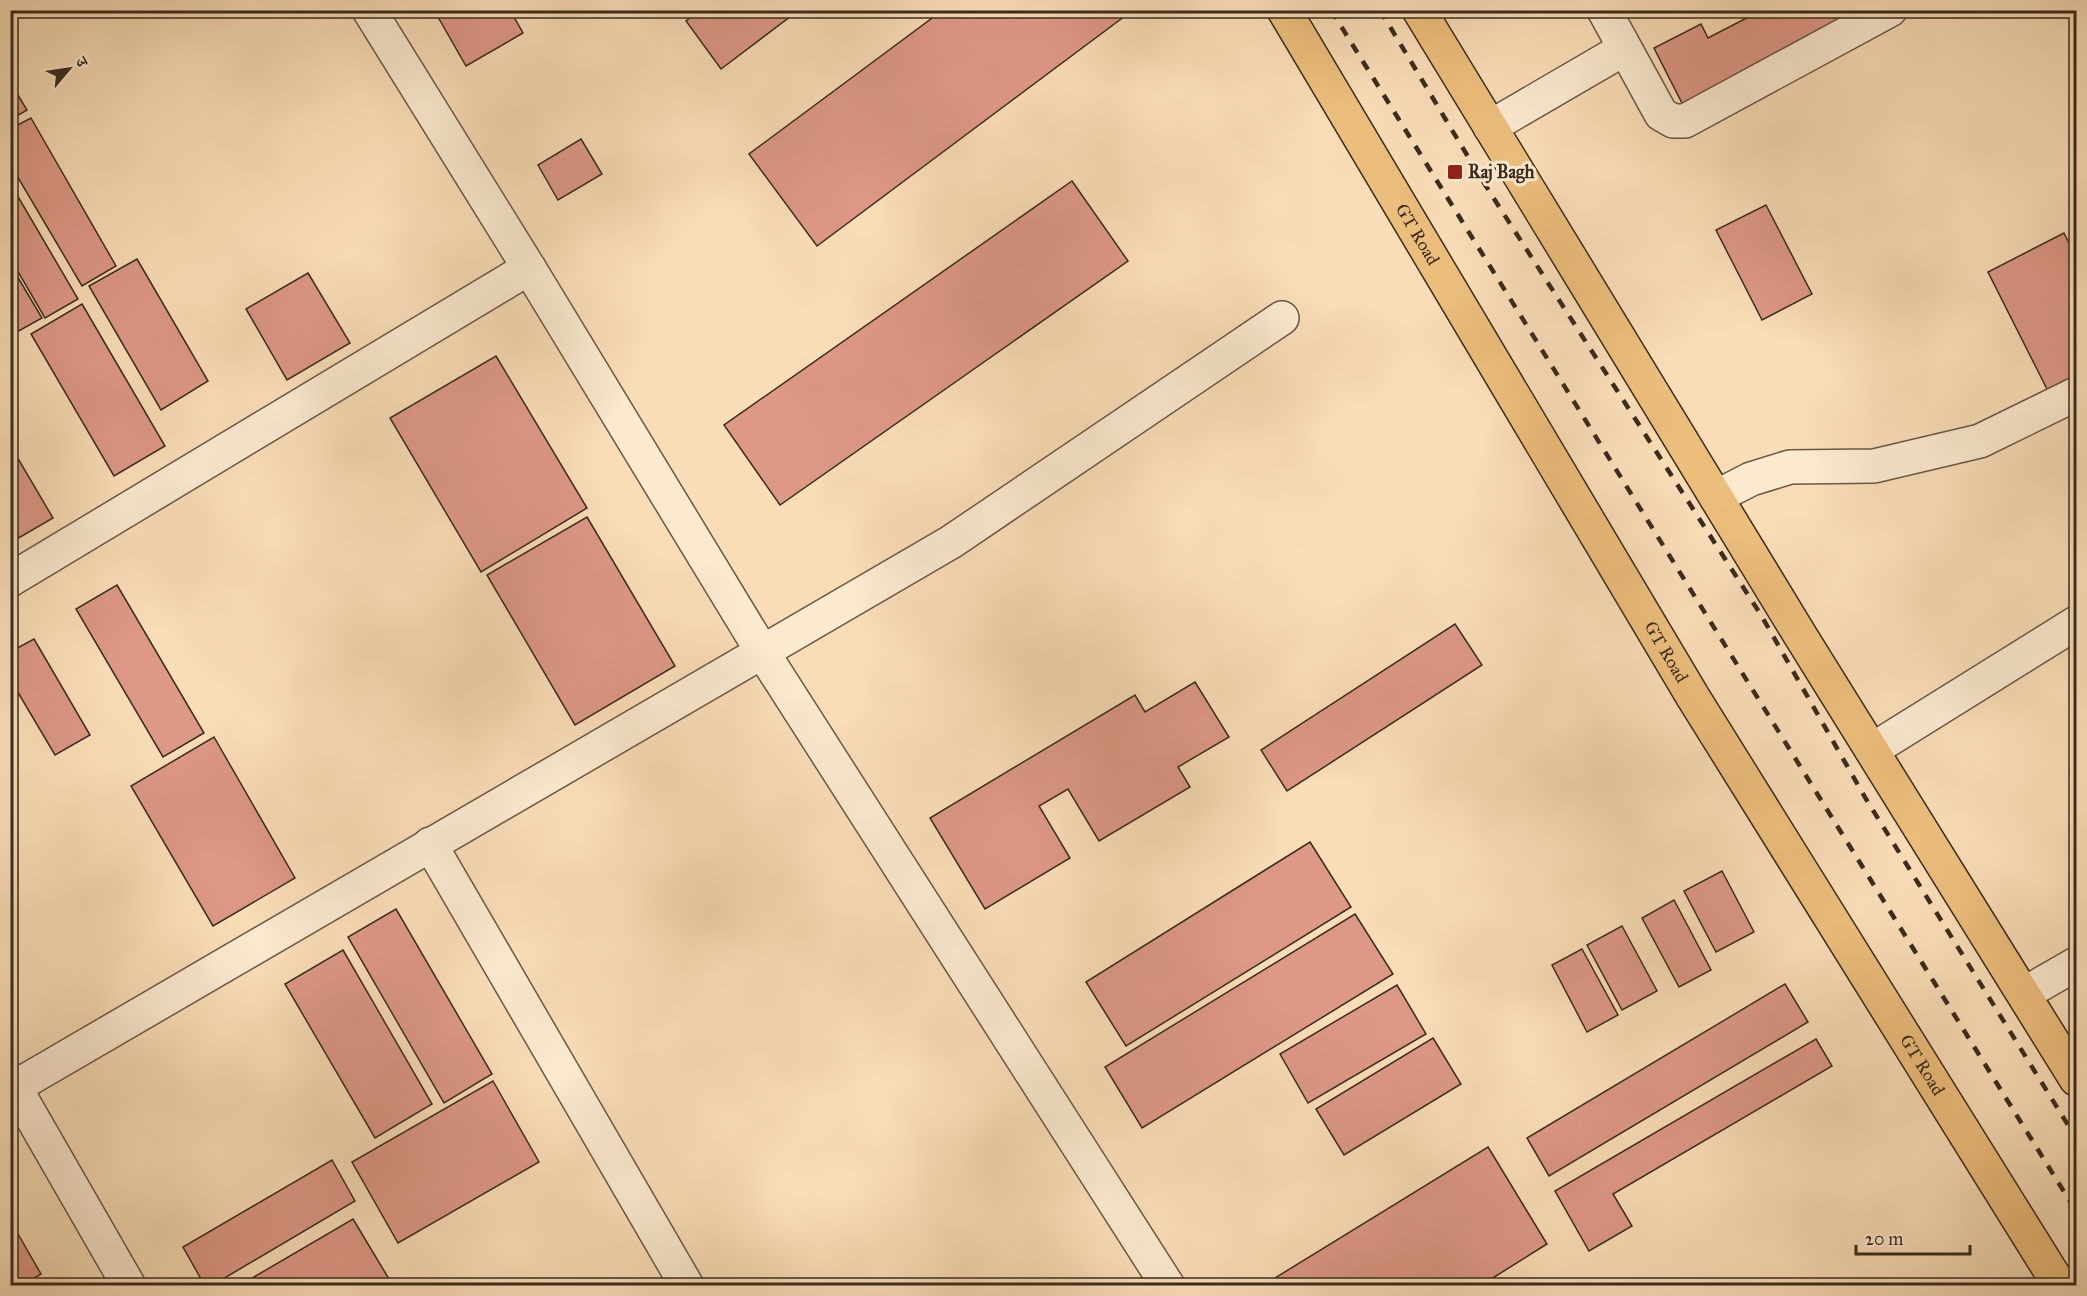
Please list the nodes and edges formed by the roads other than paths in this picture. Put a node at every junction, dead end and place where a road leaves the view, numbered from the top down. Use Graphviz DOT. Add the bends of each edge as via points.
graph roads {
  1 [pos="369,10"];
  2 [pos="1284,10"];
  3 [pos="1419,10"];
  4 [pos="1604,10"];
  5 [pos="1890,10"];
  6 [pos="1624,49"];
  7 [pos="1490,127"];
  8 [pos="529,268"];
  9 [pos="1282,318"];
  10 [pos="2076,394"];
  11 [pos="1716,497"];
  12 [pos="10,579"];
  13 [pos="2076,623"];
  14 [pos="763,653"];
  15 [pos="1872,750"];
  16 [pos="430,844"];
  17 [pos="2076,964"];
  18 [pos="2024,994"];
  19 [pos="2076,1079"];
  20 [pos="13,1083"];
  21 [pos="129,1286"];
  22 [pos="687,1286"];
  23 [pos="1168,1286"];
  24 [pos="2060,1286"];
  1 -- 8 [label="street"];
  2 -- 24 [label="highway, GT Road" via="1693,697"];
  3 -- 7 [label="highway"];
  4 -- 6 [label="street"];
  5 -- 6 [label="street" via="1684,121 1673,121 1661,114"];
  6 -- 7 [label="street"];
  7 -- 11 [label="highway"];
  8 -- 12 [label="street"];
  8 -- 14 [label="street"];
  9 -- 14 [label="street" via="951,542"];
  10 -- 11 [label="street" via="1980,441 1874,466 1790,467 1751,478"];
  11 -- 15 [label="highway"];
  13 -- 15 [label="street"];
  14 -- 16 [label="street"];
  14 -- 23 [label="street"];
  15 -- 18 [label="highway"];
  16 -- 20 [label="street"];
  16 -- 22 [label="street"];
  17 -- 18 [label="street"];
  18 -- 19 [label="highway"];
  20 -- 21 [label="street"];
}
